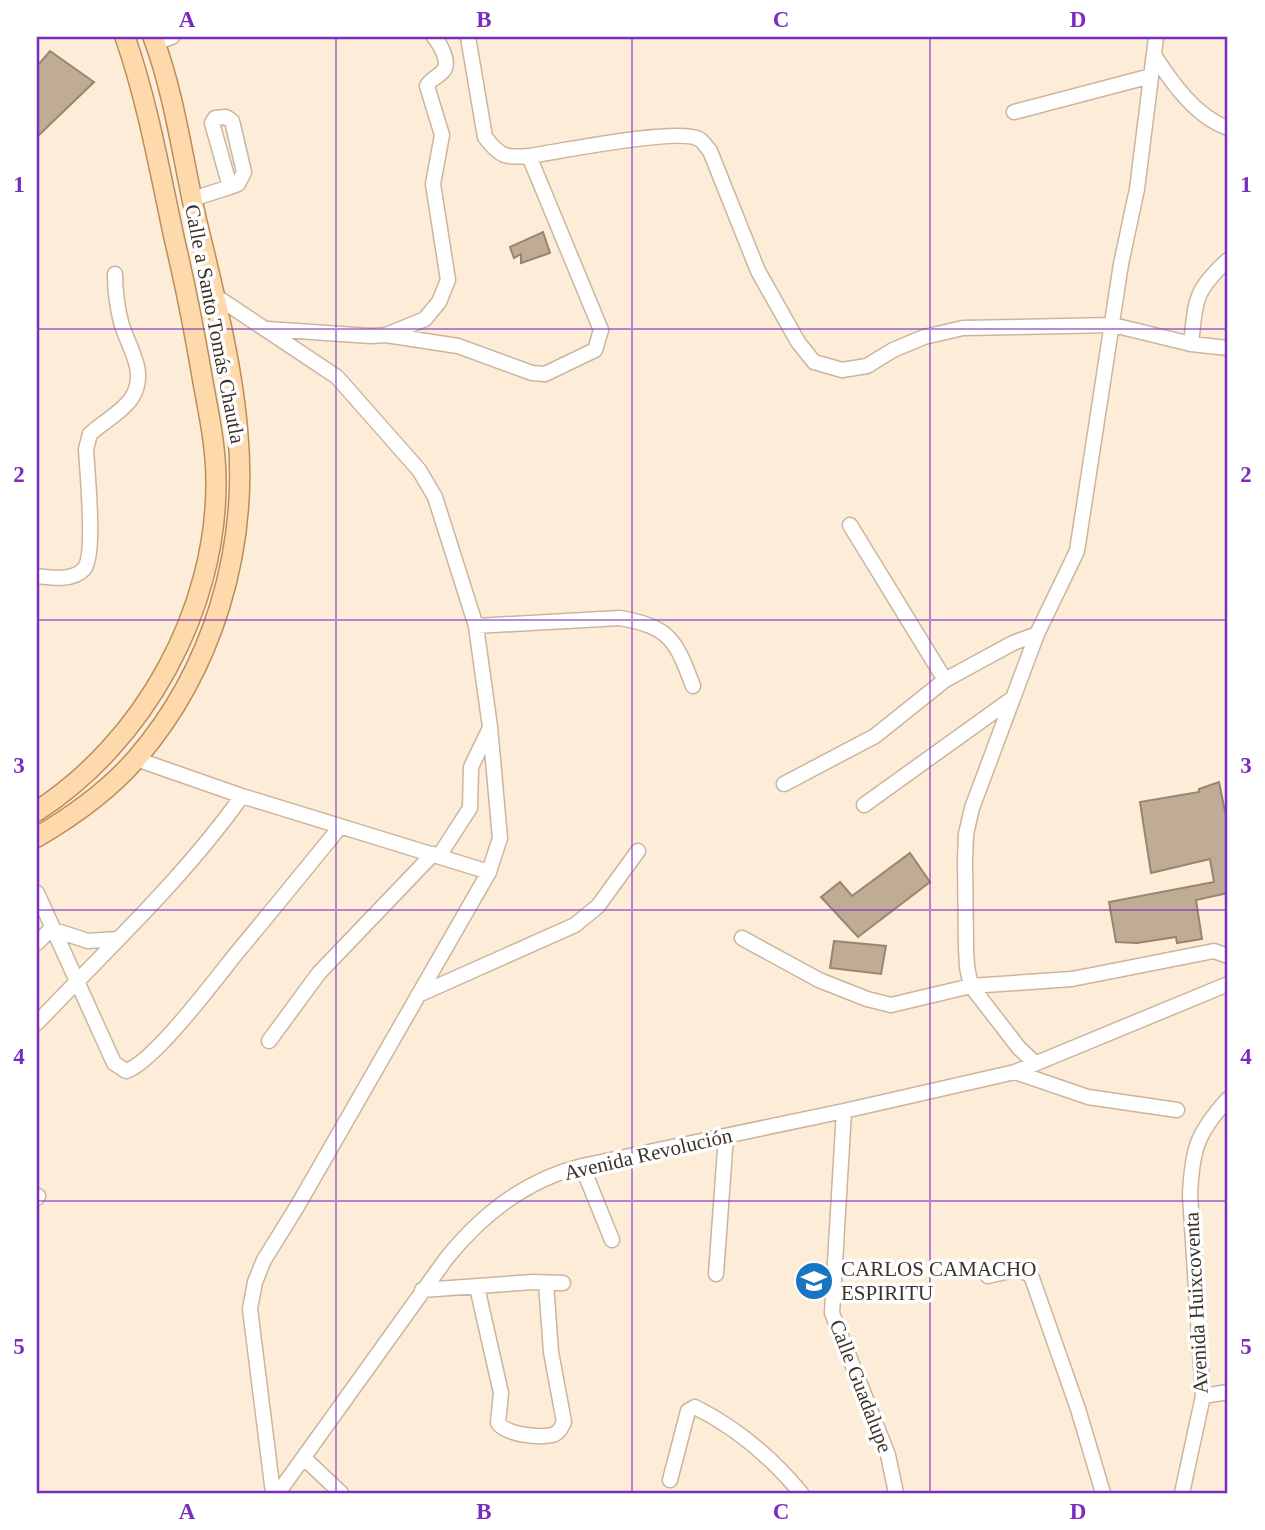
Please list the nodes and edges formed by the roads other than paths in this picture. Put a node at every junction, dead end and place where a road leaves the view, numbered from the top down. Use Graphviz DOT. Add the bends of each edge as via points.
graph roads {
  1 [pos="125,37"];
  2 [pos="434,37"];
  3 [pos="468,37"];
  4 [pos="1156,37"];
  5 [pos="160,39"];
  6 [pos="1154,55"];
  7 [pos="1151,76"];
  8 [pos="1014,112"];
  9 [pos="1228,128"];
  10 [pos="529,156"];
  11 [pos="230,187"];
  12 [pos="192,199"];
  13 [pos="1228,260"];
  14 [pos="115,274"];
  15 [pos="214,295"];
  16 [pos="1114,325"];
  17 [pos="266,329"];
  18 [pos="386,335"];
  19 [pos="1191,344"];
  20 [pos="1228,348"];
  21 [pos="849,525"];
  22 [pos="37,576"];
  23 [pos="476,626"];
  24 [pos="1037,634"];
  25 [pos="946,680"];
  26 [pos="693,686"];
  27 [pos="1013,698"];
  28 [pos="490,727"];
  29 [pos="136,759"];
  30 [pos="784,784"];
  31 [pos="242,796"];
  32 [pos="864,806"];
  33 [pos="37,811"];
  34 [pos="340,827"];
  35 [pos="37,837"];
  36 [pos="638,851"];
  37 [pos="436,855"];
  38 [pos="489,872"];
  39 [pos="37,893"];
  40 [pos="51,929"];
  41 [pos="742,938"];
  42 [pos="117,939"];
  43 [pos="37,943"];
  44 [pos="1228,956"];
  45 [pos="78,980"];
  46 [pos="1228,984"];
  47 [pos="971,986"];
  48 [pos="418,995"];
  49 [pos="37,1023"];
  50 [pos="269,1041"];
  51 [pos="1035,1063"];
  52 [pos="1015,1072"];
  53 [pos="1228,1099"];
  54 [pos="1177,1110"];
  55 [pos="844,1111"];
  56 [pos="726,1136"];
  57 [pos="582,1166"];
  58 [pos="611,1240"];
  59 [pos="716,1274"];
  60 [pos="988,1276"];
  61 [pos="546,1283"];
  62 [pos="562,1283"];
  63 [pos="477,1287"];
  64 [pos="422,1290"];
  65 [pos="1228,1392"];
  66 [pos="1203,1396"];
  67 [pos="304,1458"];
  68 [pos="670,1480"];
  69 [pos="275,1493"];
  70 [pos="341,1493"];
  71 [pos="801,1493"];
  72 [pos="896,1493"];
  73 [pos="1103,1493"];
  74 [pos="1182,1493"];
  1 -- 33 [label="main road, Calle a Santo Tomás Chautla" via="141,87 188,300 212,431 216,498 196,601 168,668 132,724 100,759"];
  2 -- 18 [label="street" via="446,62 444,70 426,86 442,135 433,184 449,281 425,319"];
  3 -- 10 [label="street" via="485,137 508,158"];
  4 -- 6 [label="street"];
  5 -- 12 [label="main road, Calle a Santo Tomás Chautla"];
  6 -- 7 [label="street"];
  6 -- 9 [label="street" via="1196,108"];
  7 -- 8 [label="street"];
  7 -- 16 [label="street"];
  10 -- 16 [label="street" via="614,142 681,135 699,138 710,151 758,271 814,362 842,370 867,366 924,337 963,328"];
  10 -- 18 [label="street" via="601,330 595,350 545,374 458,346"];
  11 -- 12 [label="street"];
  12 -- 15 [label="main road, Calle a Santo Tomás Chautla"];
  13 -- 19 [label="street" via="1206,279 1196,301"];
  14 -- 22 [label="street" via="121,324 135,356 138,382 130,399 88,440 87,564 70,577"];
  15 -- 17 [label="street"];
  15 -- 29 [label="main road, Calle a Santo Tomás Chautla" via="238,432 236,538 222,602 201,656 167,717"];
  16 -- 19 [label="street"];
  16 -- 24 [label="street" via="1077,551"];
  17 -- 18 [label="street"];
  17 -- 23 [label="street" via="337,377 419,470 435,497"];
  19 -- 20 [label="street"];
  21 -- 25 [label="street"];
  23 -- 26 [label="street" via="620,618 639,621 667,635 678,647"];
  23 -- 28 [label="street"];
  24 -- 25 [label="street"];
  24 -- 27 [label="street"];
  25 -- 30 [label="street" via="875,736"];
  27 -- 32 [label="street"];
  27 -- 47 [label="street" via="966,834 966,948"];
  28 -- 37 [label="street" via="472,761 470,808"];
  28 -- 38 [label="street" via="500,838"];
  29 -- 31 [label="street"];
  29 -- 35 [label="main road, Calle a Santo Tomás Chautla" via="102,792"];
  31 -- 34 [label="street"];
  31 -- 42 [label="street"];
  34 -- 37 [label="street"];
  34 -- 45 [label="street" via="193,1007 133,1069 126,1071 114,1063"];
  36 -- 48 [label="street" via="598,906 575,925"];
  37 -- 38 [label="street"];
  37 -- 50 [label="street" via="319,973"];
  38 -- 48 [label="street"];
  39 -- 40 [label="street"];
  40 -- 42 [label="street" via="89,941"];
  40 -- 43 [label="street"];
  40 -- 45 [label="street"];
  41 -- 47 [label="street" via="819,980 877,1003 891,1005"];
  42 -- 45 [label="street"];
  44 -- 47 [label="street" via="1214,951 1072,979"];
  45 -- 49 [label="street"];
  46 -- 51 [label="street, Avenida Revolución"];
  47 -- 51 [label="street"];
  48 -- 69 [label="street" via="255,1282 250,1309"];
  51 -- 52 [label="street, Avenida Revolución"];
  52 -- 54 [label="street" via="1088,1097"];
  52 -- 55 [label="street, Avenida Revolución"];
  53 -- 66 [label="street, Avenida Huixcoventa" via="1198,1138 1191,1170"];
  55 -- 56 [label="street, Avenida Revolución"];
  55 -- 72 [label="street, Calle Guadalupe" via="832,1313 876,1421"];
  56 -- 57 [label="street, Avenida Revolución"];
  56 -- 59 [label="street"];
  57 -- 58 [label="street"];
  57 -- 64 [label="street, Avenida Revolución" via="544,1179 498,1206 468,1232"];
  60 -- 73 [label="street" via="1022,1270 1032,1278"];
  61 -- 62 [label="street"];
  61 -- 63 [label="street"];
  61 -- 63 [label="street" via="551,1352 563,1416 561,1428 553,1435 521,1434 498,1423 501,1393"];
  63 -- 64 [label="street"];
  64 -- 67 [label="street, Avenida Revolución"];
  65 -- 66 [label="street"];
  66 -- 74 [label="street, Avenida Huixcoventa"];
  67 -- 69 [label="street, Avenida Revolución"];
  67 -- 70 [label="street"];
  68 -- 71 [label="street" via="688,1411 695,1407 749,1441"];
}
